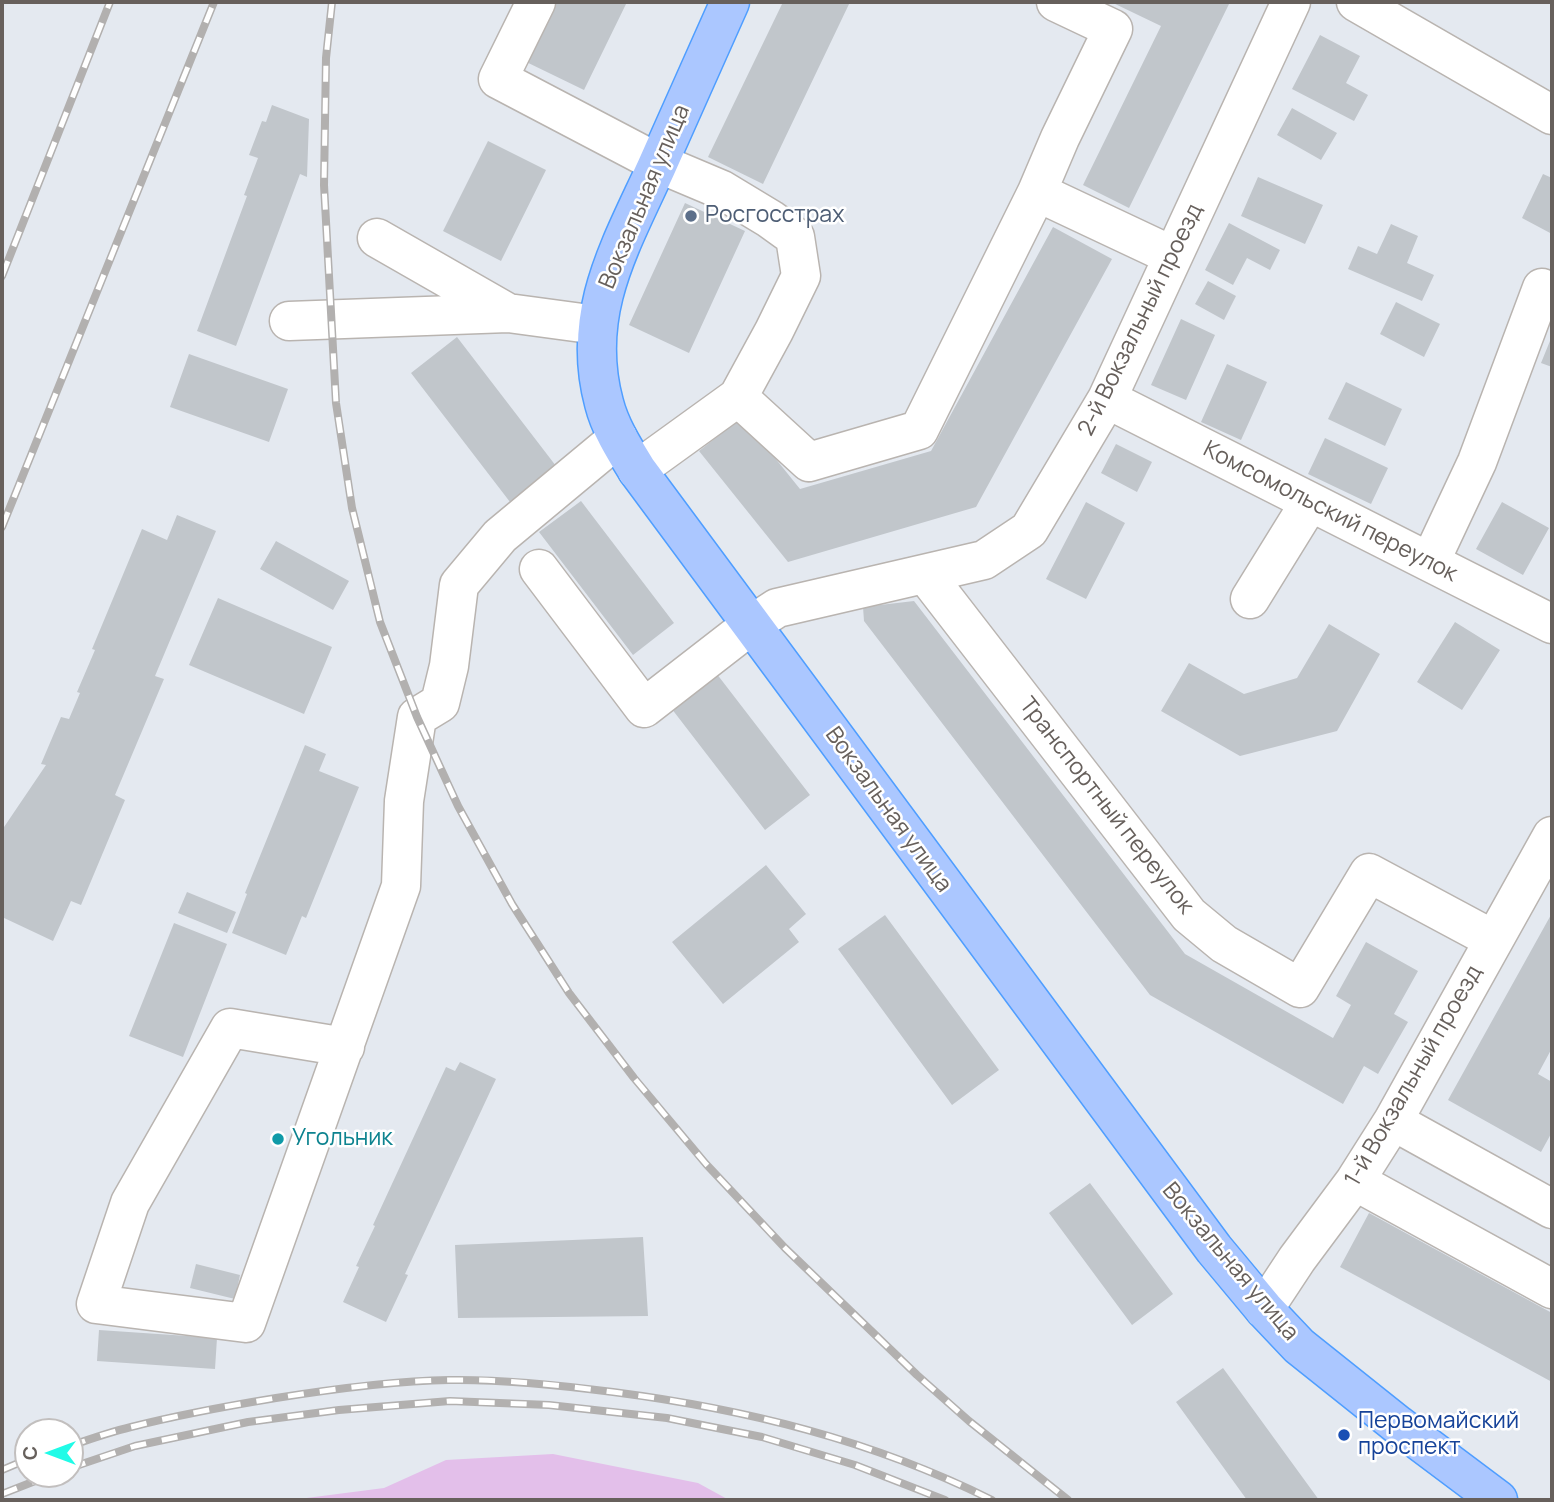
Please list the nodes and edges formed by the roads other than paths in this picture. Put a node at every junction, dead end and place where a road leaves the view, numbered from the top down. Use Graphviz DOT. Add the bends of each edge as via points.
graph roads {
  1 [pos="536,2"];
  2 [pos="730,2"];
  3 [pos="1056,2"];
  4 [pos="1291,2"];
  5 [pos="1356,2"];
  6 [pos="1552,114"];
  7 [pos="658,163"];
  8 [pos="1037,192"];
  9 [pos="377,238"];
  10 [pos="1174,256"];
  11 [pos="1542,288"];
  12 [pos="508,313"];
  13 [pos="289,321"];
  14 [pos="597,326"];
  15 [pos="738,397"];
  16 [pos="1107,399"];
  17 [pos="627,454"];
  18 [pos="1310,502"];
  19 [pos="1430,562"];
  20 [pos="539,569"];
  21 [pos="926,575"];
  22 [pos="1250,599"];
  23 [pos="1552,624"];
  24 [pos="751,625"];
  25 [pos="1552,836"];
  26 [pos="1494,940"];
  27 [pos="345,1047"];
  28 [pos="1393,1121"];
  29 [pos="1355,1181"];
  30 [pos="1552,1209"];
  31 [pos="1552,1289"];
  32 [pos="1264,1309"];
  33 [pos="1498,1500"];
  1 -- 7 [label="street" via="498,79"];
  2 -- 7 [label="main road, Вокзальная улица"];
  3 -- 8 [label="street" via="1113,29"];
  4 -- 10 [label="street, 2-й Вокзальный проезд"];
  5 -- 6 [label="street"];
  7 -- 14 [label="main road, Вокзальная улица" via="617,253"];
  7 -- 15 [label="street" via="722,190 795,237 802,276"];
  8 -- 10 [label="street"];
  8 -- 15 [label="street" via="919,430 809,461"];
  9 -- 12 [label="street"];
  10 -- 16 [label="street, 2-й Вокзальный проезд"];
  11 -- 19 [label="street" via="1477,461"];
  12 -- 13 [label="street"];
  12 -- 14 [label="street"];
  14 -- 17 [label="main road, Вокзальная улица" via="597,370 604,405"];
  15 -- 17 [label="street"];
  16 -- 18 [label="street, Комсомольский переулок"];
  16 -- 21 [label="street, 2-й Вокзальный проезд" via="1029,530 984,560"];
  17 -- 24 [label="main road, Вокзальная улица"];
  17 -- 27 [label="street" via="500,536 458,586 440,704 417,717 404,801 401,886"];
  18 -- 19 [label="street, Комсомольский переулок"];
  18 -- 22 [label="street"];
  19 -- 23 [label="street, Комсомольский переулок"];
  20 -- 24 [label="street, 2-й Вокзальный проезд" via="644,708"];
  21 -- 24 [label="street, 2-й Вокзальный проезд" via="777,608"];
  21 -- 26 [label="street, Транспортный переулок" via="1189,915 1224,944 1300,988 1369,873"];
  24 -- 32 [label="main road, Вокзальная улица" via="1214,1249"];
  25 -- 26 [label="street, 1-й Вокзальный проезд"];
  26 -- 28 [label="street, 1-й Вокзальный проезд"];
  27 -- 27 [label="street" via="230,1028 130,1203 96,1304 246,1323"];
  28 -- 29 [label="street, 1-й Вокзальный проезд"];
  28 -- 30 [label="street"];
  29 -- 31 [label="street"];
  29 -- 32 [label="street, 1-й Вокзальный проезд"];
  32 -- 33 [label="main road, Вокзальная улица" via="1299,1346"];
}
